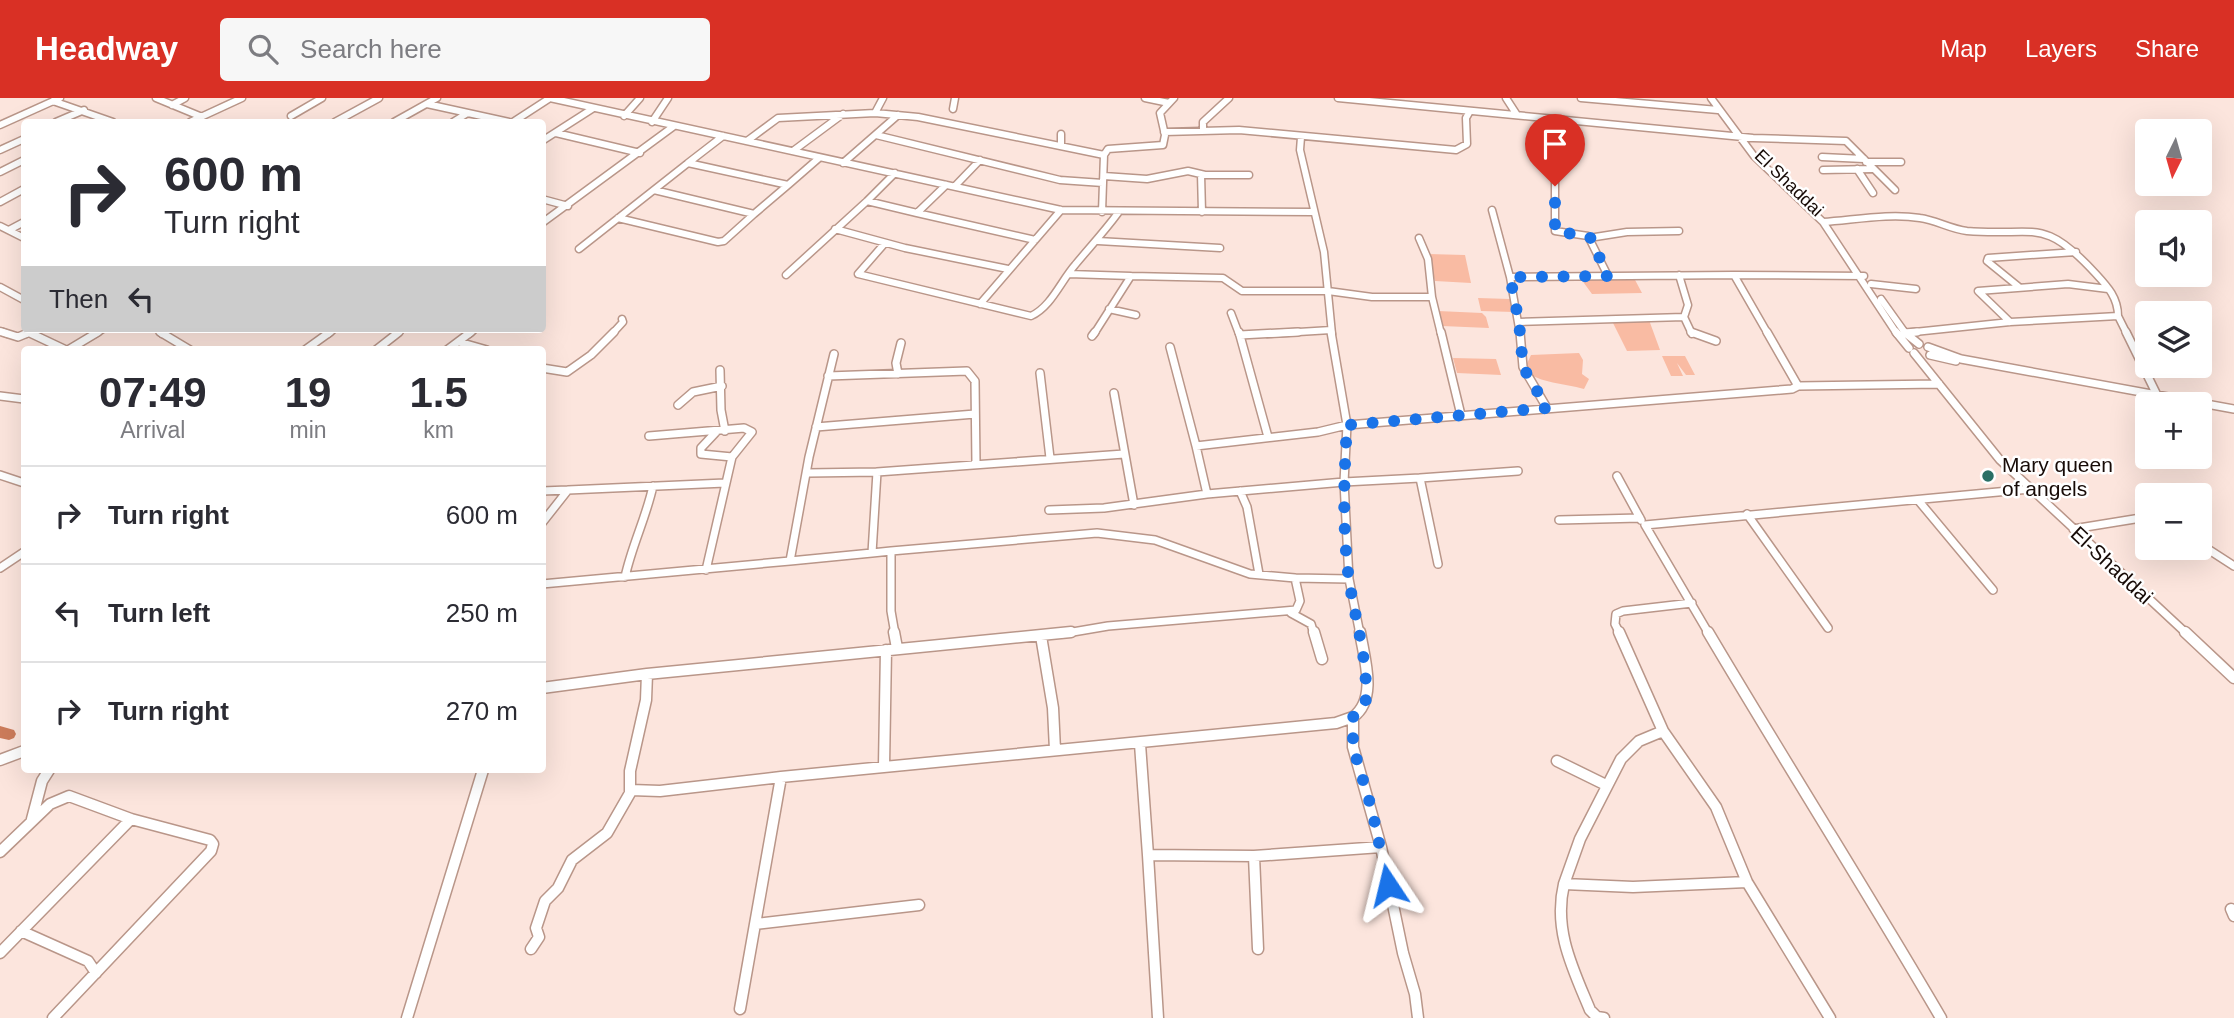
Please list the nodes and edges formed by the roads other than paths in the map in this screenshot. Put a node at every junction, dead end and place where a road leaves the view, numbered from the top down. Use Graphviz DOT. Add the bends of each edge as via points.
graph roads {
  1 [pos="156,98"];
  2 [pos="185,98"];
  3 [pos="242,98"];
  4 [pos="321,98"];
  5 [pos="379,98"];
  6 [pos="437,98"];
  7 [pos="550,98"];
  8 [pos="639,98"];
  9 [pos="668,98"];
  10 [pos="883,98"];
  11 [pos="955,98"];
  12 [pos="1145,98"];
  13 [pos="1229,98"];
  14 [pos="1338,98"];
  15 [pos="1506,98"];
  16 [pos="1581,98"];
  17 [pos="1713,98"];
  18 [pos="57,100"];
  19 [pos="1171,100"];
  20 [pos="1372,100"];
  21 [pos="1446,101"];
  22 [pos="1648,101"];
  23 [pos="427,104"];
  24 [pos="172,105"];
  25 [pos="592,109"];
  26 [pos="953,109"];
  27 [pos="84,110"];
  28 [pos="1448,110"];
  29 [pos="1718,110"];
  30 [pos="1470,111"];
  31 [pos="875,113"];
  32 [pos="466,114"];
  33 [pos="842,114"];
  34 [pos="898,115"];
  35 [pos="1517,115"];
  36 [pos="292,116"];
  37 [pos="624,116"];
  38 [pos="202,117"];
  39 [pos="63,119"];
  40 [pos="102,119"];
  41 [pos="197,119"];
  42 [pos="340,119"];
  43 [pos="400,119"];
  44 [pos="458,119"];
  45 [pos="494,119"];
  46 [pos="516,119"];
  47 [pos="652,122"];
  48 [pos="0,125"];
  49 [pos="674,126"];
  50 [pos="1203,130"];
  51 [pos="1164,132"];
  52 [pos="556,133"];
  53 [pos="1061,134"];
  54 [pos="876,135"];
  55 [pos="723,136"];
  56 [pos="1740,136"];
  57 [pos="1301,137"];
  58 [pos="546,139"];
  59 [pos="21,140"];
  60 [pos="747,141"];
  61 [pos="1061,146"];
  62 [pos="0,150"];
  63 [pos="793,151"];
  64 [pos="639,152"];
  65 [pos="1104,155"];
  66 [pos="1822,157"];
  67 [pos="819,158"];
  68 [pos="981,160"];
  69 [pos="1865,160"];
  70 [pos="21,162"];
  71 [pos="1901,162"];
  72 [pos="688,163"];
  73 [pos="843,163"];
  74 [pos="1857,169"];
  75 [pos="1872,169"];
  76 [pos="1823,170"];
  77 [pos="0,172"];
  78 [pos="895,173"];
  79 [pos="1555,173"];
  80 [pos="1201,174"];
  81 [pos="1249,174"];
  82 [pos="1104,176"];
  83 [pos="1103,183"];
  84 [pos="788,185"];
  85 [pos="946,185"];
  86 [pos="955,186"];
  87 [pos="654,190"];
  88 [pos="1895,190"];
  89 [pos="21,191"];
  90 [pos="1873,193"];
  91 [pos="546,201"];
  92 [pos="867,201"];
  93 [pos="0,202"];
  94 [pos="568,206"];
  95 [pos="1061,210"];
  96 [pos="1492,210"];
  97 [pos="1102,212"];
  98 [pos="1202,212"];
  99 [pos="1313,212"];
  100 [pos="917,213"];
  101 [pos="1118,213"];
  102 [pos="754,214"];
  103 [pos="618,218"];
  104 [pos="546,220"];
  105 [pos="1826,221"];
  106 [pos="21,224"];
  107 [pos="0,226"];
  108 [pos="835,229"];
  109 [pos="9,230"];
  110 [pos="1679,231"];
  111 [pos="21,236"];
  112 [pos="1590,237"];
  113 [pos="1419,238"];
  114 [pos="1035,240"];
  115 [pos="1098,241"];
  116 [pos="885,243"];
  117 [pos="1220,247"];
  118 [pos="579,249"];
  119 [pos="2076,252"];
  120 [pos="1008,269"];
  121 [pos="1069,274"];
  122 [pos="786,275"];
  123 [pos="1679,275"];
  124 [pos="1734,275"];
  125 [pos="1131,276"];
  126 [pos="1608,276"];
  127 [pos="1863,276"];
  128 [pos="1510,277"];
  129 [pos="1871,284"];
  130 [pos="0,287"];
  131 [pos="2019,287"];
  132 [pos="1916,289"];
  133 [pos="2108,289"];
  134 [pos="1328,291"];
  135 [pos="21,296"];
  136 [pos="1432,297"];
  137 [pos="980,304"];
  138 [pos="1109,309"];
  139 [pos="1231,313"];
  140 [pos="1136,315"];
  141 [pos="2118,316"];
  142 [pos="1684,317"];
  143 [pos="622,319"];
  144 [pos="1519,322"];
  145 [pos="2010,322"];
  146 [pos="1331,330"];
  147 [pos="0,331"];
  148 [pos="28,333"];
  149 [pos="34,333"];
  150 [pos="96,333"];
  151 [pos="161,333"];
  152 [pos="328,333"];
  153 [pos="397,333"];
  154 [pos="470,333"];
  155 [pos="1905,333"];
  156 [pos="1240,335"];
  157 [pos="1092,336"];
  158 [pos="1716,341"];
  159 [pos="459,342"];
  160 [pos="901,343"];
  161 [pos="1919,344"];
  162 [pos="57,346"];
  163 [pos="74,346"];
  164 [pos="183,346"];
  165 [pos="311,346"];
  166 [pos="381,346"];
  167 [pos="453,346"];
  168 [pos="473,346"];
  169 [pos="1170,347"];
  170 [pos="1912,350"];
  171 [pos="1929,353"];
  172 [pos="834,354"];
  173 [pos="546,369"];
  174 [pos="720,370"];
  175 [pos="1931,371"];
  176 [pos="1040,373"];
  177 [pos="898,374"];
  178 [pos="828,376"];
  179 [pos="2069,381"];
  180 [pos="1939,384"];
  181 [pos="722,386"];
  182 [pos="1798,386"];
  183 [pos="2138,392"];
  184 [pos="2156,392"];
  185 [pos="1114,393"];
  186 [pos="2135,394"];
  187 [pos="0,396"];
  188 [pos="21,397"];
  189 [pos="678,405"];
  190 [pos="2212,406"];
  191 [pos="1547,408"];
  192 [pos="2212,408"];
  193 [pos="2234,411"];
  194 [pos="975,414"];
  195 [pos="1461,415"];
  196 [pos="1347,425"];
  197 [pos="816,427"];
  198 [pos="721,431"];
  199 [pos="649,436"];
  200 [pos="1268,438"];
  201 [pos="1196,446"];
  202 [pos="1124,454"];
  203 [pos="732,457"];
  204 [pos="1050,458"];
  205 [pos="976,464"];
  206 [pos="1518,471"];
  207 [pos="877,472"];
  208 [pos="808,473"];
  209 [pos="0,475"];
  210 [pos="1618,476"];
  211 [pos="1420,478"];
  212 [pos="21,482"];
  213 [pos="1344,482"];
  214 [pos="725,483"];
  215 [pos="653,486"];
  216 [pos="2030,489"];
  217 [pos="568,490"];
  218 [pos="546,491"];
  219 [pos="1240,491"];
  220 [pos="1207,494"];
  221 [pos="1917,500"];
  222 [pos="1134,505"];
  223 [pos="1049,510"];
  224 [pos="1747,514"];
  225 [pos="546,518"];
  226 [pos="2135,519"];
  227 [pos="1559,520"];
  228 [pos="1643,522"];
  229 [pos="2073,529"];
  230 [pos="891,551"];
  231 [pos="2212,552"];
  232 [pos="872,553"];
  233 [pos="21,554"];
  234 [pos="790,561"];
  235 [pos="1438,564"];
  236 [pos="2234,566"];
  237 [pos="0,568"];
  238 [pos="706,570"];
  239 [pos="1259,575"];
  240 [pos="625,577"];
  241 [pos="1294,578"];
  242 [pos="1349,579"];
  243 [pos="546,584"];
  244 [pos="1993,590"];
  245 [pos="1692,603"];
  246 [pos="1288,611"];
  247 [pos="1828,628"];
  248 [pos="1041,636"];
  249 [pos="897,648"];
  250 [pos="886,650"];
  251 [pos="1322,659"];
  252 [pos="647,674"];
  253 [pos="2234,678"];
  254 [pos="546,687"];
  255 [pos="1353,717"];
  256 [pos="1663,731"];
  257 [pos="1140,744"];
  258 [pos="1055,750"];
  259 [pos="21,752"];
  260 [pos="0,760"];
  261 [pos="1557,761"];
  262 [pos="884,766"];
  263 [pos="47,773"];
  264 [pos="482,773"];
  265 [pos="781,777"];
  266 [pos="1605,785"];
  267 [pos="631,790"];
  268 [pos="131,818"];
  269 [pos="31,821"];
  270 [pos="1381,846"];
  271 [pos="0,852"];
  272 [pos="1148,855"];
  273 [pos="1254,856"];
  274 [pos="1747,882"];
  275 [pos="1564,884"];
  276 [pos="919,905"];
  277 [pos="755,924"];
  278 [pos="21,931"];
  279 [pos="531,949"];
  280 [pos="1258,949"];
  281 [pos="0,953"];
  282 [pos="96,972"];
  283 [pos="740,1009"];
  284 [pos="53,1018"];
  285 [pos="407,1018"];
  286 [pos="1158,1018"];
  287 [pos="1418,1018"];
  288 [pos="1604,1018"];
  289 [pos="1830,1018"];
  290 [pos="1941,1018"];
  1 -- 24 [label="street"];
  2 -- 24 [label="street"];
  3 -- 38 [label="street"];
  4 -- 36 [label="street"];
  5 -- 42 [label="street"];
  6 -- 23 [label="street"];
  7 -- 25 [label="street"];
  7 -- 46 [label="street"];
  8 -- 37 [label="street"];
  9 -- 47 [label="street"];
  10 -- 31 [label="street"];
  11 -- 26 [label="street"];
  12 -- 19 [label="street"];
  13 -- 50 [label="street" via="1203,122"];
  14 -- 20 [label="street"];
  15 -- 35 [label="street"];
  16 -- 22 [label="street"];
  17 -- 29 [label="street"];
  17 -- 56 [label="street, El Shaddai"];
  18 -- 27 [label="street"];
  18 -- 48 [label="street"];
  19 -- 51 [label="street" via="1159,116"];
  20 -- 28 [label="street"];
  21 -- 28 [label="street"];
  22 -- 29 [label="street"];
  23 -- 32 [label="street"];
  23 -- 43 [label="street"];
  24 -- 38 [label="street"];
  25 -- 37 [label="street"];
  25 -- 52 [label="street"];
  27 -- 39 [label="street"];
  27 -- 40 [label="street"];
  28 -- 30 [label="street"];
  29 -- 56 [label="street"];
  30 -- 35 [label="street"];
  30 -- 57 [label="street" via="1467,144 1459,149"];
  31 -- 33 [label="street"];
  31 -- 34 [label="street"];
  32 -- 44 [label="street"];
  32 -- 45 [label="street"];
  33 -- 60 [label="street" via="778,118"];
  33 -- 63 [label="street"];
  34 -- 54 [label="street"];
  34 -- 61 [label="street"];
  35 -- 56 [label="street"];
  37 -- 47 [label="street"];
  38 -- 41 [label="street"];
  47 -- 49 [label="street"];
  49 -- 55 [label="street"];
  49 -- 64 [label="street"];
  50 -- 51 [label="street"];
  50 -- 57 [label="street"];
  51 -- 65 [label="street" via="1163,145 1112,148"];
  52 -- 58 [label="street"];
  52 -- 64 [label="street"];
  53 -- 61 [label="street"];
  54 -- 68 [label="street"];
  54 -- 73 [label="street"];
  55 -- 60 [label="street"];
  55 -- 72 [label="street"];
  56 -- 69 [label="street" via="1846,141"];
  56 -- 105 [label="street" via="1766,169"];
  57 -- 99 [label="street"];
  59 -- 62 [label="street"];
  60 -- 63 [label="street"];
  61 -- 65 [label="street"];
  63 -- 67 [label="street"];
  64 -- 94 [label="street"];
  65 -- 82 [label="street"];
  66 -- 69 [label="street"];
  67 -- 73 [label="street"];
  67 -- 84 [label="street"];
  68 -- 83 [label="street" via="1060,180"];
  68 -- 86 [label="street"];
  69 -- 71 [label="street"];
  69 -- 75 [label="street"];
  70 -- 77 [label="street"];
  72 -- 84 [label="street"];
  72 -- 87 [label="street"];
  73 -- 78 [label="street"];
  74 -- 75 [label="street"];
  74 -- 76 [label="street"];
  74 -- 90 [label="street"];
  75 -- 88 [label="street"];
  78 -- 85 [label="street"];
  78 -- 92 [label="street"];
  79 -- 112 [label="street" via="1555,231"];
  80 -- 81 [label="street"];
  80 -- 82 [label="street" via="1177,172 1147,179"];
  80 -- 98 [label="street"];
  82 -- 83 [label="street"];
  83 -- 97 [label="street"];
  84 -- 102 [label="street"];
  85 -- 86 [label="street"];
  85 -- 100 [label="street"];
  86 -- 95 [label="street"];
  87 -- 102 [label="street"];
  87 -- 103 [label="street"];
  89 -- 93 [label="street"];
  91 -- 94 [label="street"];
  92 -- 100 [label="street"];
  92 -- 108 [label="street"];
  94 -- 104 [label="street"];
  95 -- 97 [label="street"];
  95 -- 114 [label="street"];
  96 -- 128 [label="street"];
  97 -- 101 [label="street"];
  98 -- 99 [label="street"];
  98 -- 101 [label="street"];
  99 -- 134 [label="street"];
  100 -- 114 [label="street"];
  101 -- 115 [label="street"];
  102 -- 103 [label="street" via="718,242"];
  103 -- 118 [label="street"];
  105 -- 119 [label="street" via="1916,217 1968,231 2031,229 2055,237"];
  105 -- 127 [label="street"];
  106 -- 109 [label="street"];
  107 -- 109 [label="street"];
  108 -- 116 [label="street"];
  108 -- 122 [label="street"];
  109 -- 111 [label="street"];
  110 -- 112 [label="street"];
  112 -- 126 [label="street"];
  113 -- 136 [label="street" via="1428,259"];
  114 -- 120 [label="street"];
  115 -- 117 [label="street"];
  115 -- 121 [label="street"];
  116 -- 120 [label="street"];
  116 -- 137 [label="street" via="858,274"];
  119 -- 131 [label="street" via="1987,258"];
  119 -- 133 [label="street"];
  120 -- 137 [label="street"];
  121 -- 125 [label="street"];
  121 -- 137 [label="street" via="1034,315"];
  123 -- 124 [label="street"];
  123 -- 126 [label="street"];
  123 -- 142 [label="street" via="1687,298"];
  124 -- 127 [label="street"];
  124 -- 182 [label="street"];
  125 -- 134 [label="street" via="1223,278 1242,291"];
  125 -- 138 [label="street"];
  126 -- 128 [label="street"];
  127 -- 129 [label="street"];
  127 -- 170 [label="street, El-Shaddai"];
  128 -- 144 [label="street"];
  129 -- 132 [label="street"];
  129 -- 155 [label="street"];
  130 -- 135 [label="street"];
  131 -- 133 [label="street" via="2068,284"];
  131 -- 145 [label="street" via="1978,291"];
  133 -- 141 [label="street" via="2117,299"];
  134 -- 136 [label="street" via="1363,297"];
  134 -- 146 [label="street"];
  136 -- 195 [label="street"];
  138 -- 140 [label="street"];
  138 -- 157 [label="street"];
  139 -- 156 [label="street"];
  141 -- 145 [label="street"];
  141 -- 184 [label="street"];
  142 -- 144 [label="street"];
  142 -- 158 [label="street" via="1692,334"];
  143 -- 173 [label="street" via="613,334 567,372"];
  144 -- 191 [label="street" via="1523,367"];
  145 -- 155 [label="street"];
  146 -- 156 [label="street"];
  146 -- 196 [label="street"];
  147 -- 148 [label="street" via="18,337"];
  149 -- 162 [label="street"];
  150 -- 163 [label="street"];
  151 -- 164 [label="street"];
  152 -- 165 [label="street"];
  153 -- 166 [label="street"];
  154 -- 159 [label="street"];
  155 -- 161 [label="street"];
  156 -- 200 [label="street"];
  159 -- 167 [label="street"];
  159 -- 168 [label="street"];
  160 -- 177 [label="street"];
  161 -- 170 [label="street" via="1913,344"];
  161 -- 171 [label="street"];
  169 -- 201 [label="street"];
  170 -- 171 [label="street"];
  170 -- 175 [label="street, El-Shaddai"];
  171 -- 175 [label="street"];
  171 -- 179 [label="street"];
  172 -- 178 [label="street"];
  174 -- 181 [label="street"];
  175 -- 180 [label="street, El-Shaddai"];
  176 -- 204 [label="street"];
  177 -- 178 [label="street"];
  177 -- 194 [label="street" via="967,371 975,382"];
  178 -- 197 [label="street"];
  179 -- 183 [label="street"];
  179 -- 186 [label="street"];
  180 -- 182 [label="street"];
  180 -- 216 [label="street, El-Shaddai" via="2000,460"];
  181 -- 189 [label="street" via="693,392"];
  181 -- 198 [label="street"];
  182 -- 191 [label="street"];
  185 -- 202 [label="street"];
  187 -- 188 [label="street"];
  190 -- 193 [label="street"];
  191 -- 195 [label="street"];
  192 -- 193 [label="street"];
  194 -- 197 [label="street"];
  194 -- 205 [label="street"];
  195 -- 196 [label="street"];
  196 -- 200 [label="street"];
  196 -- 213 [label="street"];
  197 -- 208 [label="street"];
  198 -- 199 [label="street"];
  198 -- 203 [label="street" via="701,448 701,454"];
  198 -- 203 [label="street" via="744,428 752,432"];
  200 -- 201 [label="street"];
  201 -- 220 [label="street"];
  202 -- 204 [label="street"];
  202 -- 222 [label="street"];
  203 -- 214 [label="street"];
  204 -- 205 [label="street"];
  205 -- 207 [label="street"];
  206 -- 211 [label="street"];
  207 -- 208 [label="street"];
  207 -- 232 [label="street"];
  208 -- 234 [label="street"];
  209 -- 212 [label="street"];
  210 -- 228 [label="street"];
  211 -- 213 [label="street"];
  211 -- 235 [label="street"];
  213 -- 219 [label="street"];
  213 -- 242 [label="street"];
  214 -- 215 [label="street"];
  214 -- 238 [label="street"];
  215 -- 217 [label="street"];
  215 -- 240 [label="street"];
  216 -- 221 [label="street"];
  216 -- 229 [label="street, El-Shaddai"];
  217 -- 218 [label="street"];
  217 -- 225 [label="street"];
  219 -- 220 [label="street"];
  219 -- 239 [label="street"];
  220 -- 222 [label="street"];
  221 -- 224 [label="street"];
  221 -- 244 [label="street"];
  222 -- 223 [label="street"];
  224 -- 228 [label="street"];
  224 -- 247 [label="street"];
  226 -- 229 [label="street"];
  227 -- 228 [label="street"];
  228 -- 245 [label="street"];
  229 -- 253 [label="street, El-Shaddai"];
  230 -- 232 [label="street"];
  230 -- 239 [label="street" via="1097,533 1155,540"];
  230 -- 249 [label="street" via="891,611"];
  231 -- 236 [label="street"];
  232 -- 234 [label="street"];
  233 -- 237 [label="street"];
  234 -- 238 [label="street"];
  238 -- 240 [label="street"];
  239 -- 241 [label="street"];
  240 -- 243 [label="street"];
  241 -- 242 [label="street"];
  241 -- 246 [label="street" via="1299,607"];
  242 -- 255 [label="street" via="1366,700"];
  245 -- 256 [label="street" via="1623,611 1614,618"];
  245 -- 290 [label="street"];
  246 -- 248 [label="street"];
  246 -- 251 [label="street" via="1311,624"];
  248 -- 249 [label="street"];
  248 -- 258 [label="street"];
  249 -- 250 [label="street"];
  250 -- 252 [label="street"];
  250 -- 262 [label="street"];
  252 -- 254 [label="street"];
  252 -- 267 [label="street" via="646,700 630,771"];
  255 -- 257 [label="street" via="1336,723"];
  255 -- 270 [label="street" via="1353,747"];
  256 -- 266 [label="street" via="1628,749"];
  256 -- 274 [label="street" via="1716,807"];
  257 -- 258 [label="street"];
  257 -- 272 [label="street"];
  258 -- 262 [label="street"];
  259 -- 260 [label="street"];
  261 -- 266 [label="street"];
  262 -- 265 [label="street"];
  263 -- 269 [label="street"];
  264 -- 285 [label="street"];
  265 -- 267 [label="street" via="660,791"];
  265 -- 277 [label="street"];
  266 -- 275 [label="street"];
  267 -- 279 [label="street" via="615,822 572,860 558,888 545,901 536,928 539,937"];
  268 -- 269 [label="street" via="69,796 56,800"];
  268 -- 278 [label="street"];
  268 -- 282 [label="street" via="210,840 213,847"];
  269 -- 271 [label="street"];
  270 -- 273 [label="street"];
  270 -- 287 [label="street"];
  272 -- 273 [label="street"];
  272 -- 286 [label="street"];
  273 -- 280 [label="street"];
  274 -- 275 [label="street" via="1638,887"];
  274 -- 289 [label="street"];
  275 -- 288 [label="street" via="1558,902 1566,948 1590,1010"];
  276 -- 277 [label="street"];
  277 -- 283 [label="street"];
  278 -- 281 [label="street"];
  278 -- 282 [label="street" via="88,961"];
  282 -- 284 [label="street"];
}
